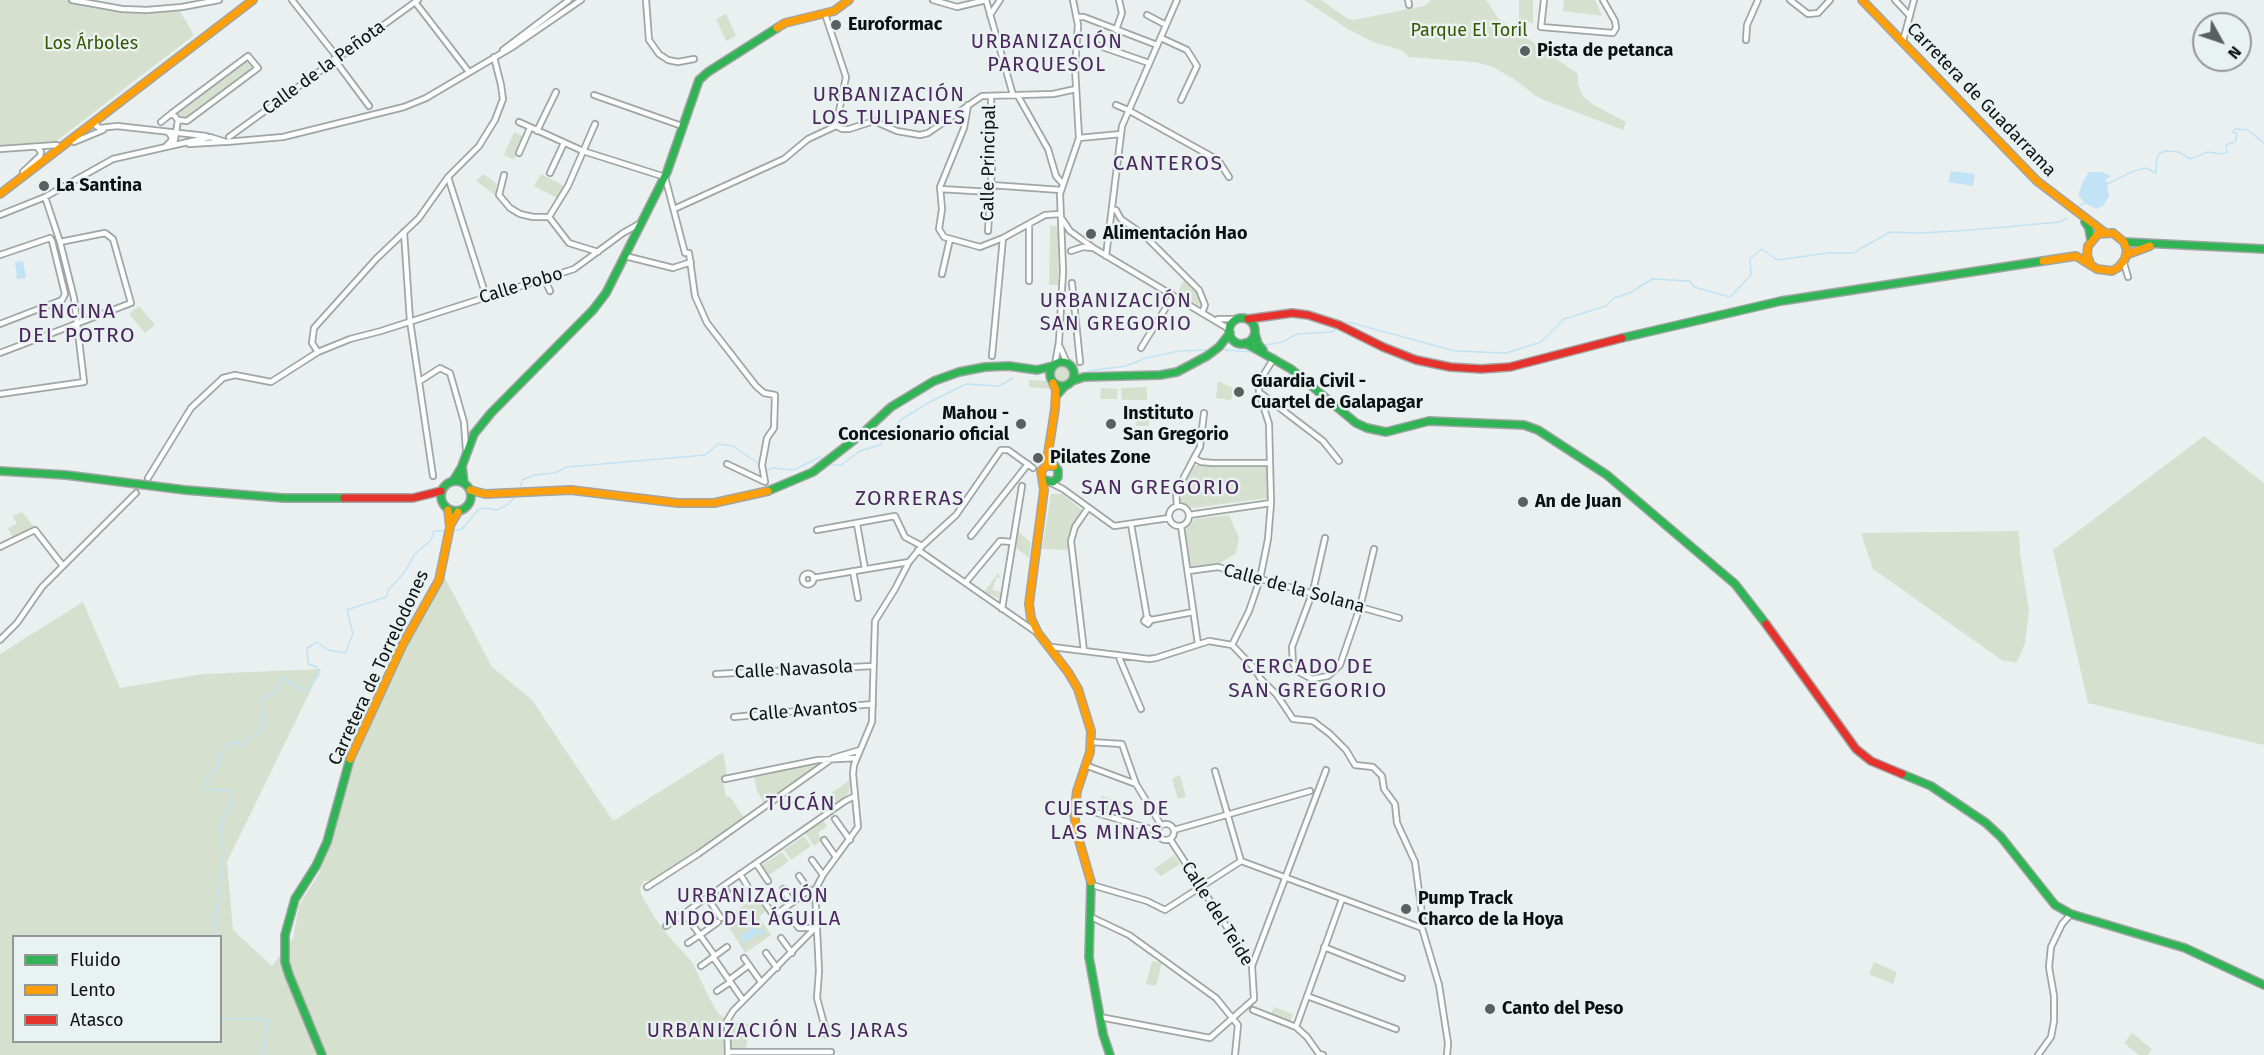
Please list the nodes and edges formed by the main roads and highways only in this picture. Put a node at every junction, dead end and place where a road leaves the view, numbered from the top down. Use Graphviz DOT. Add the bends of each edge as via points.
graph roads {
  1 [pos="246,0"];
  2 [pos="253,0"];
  3 [pos="849,0"];
  4 [pos="1862,0"];
  5 [pos="60,146"];
  6 [pos="0,189"];
  7 [pos="0,194"];
  8 [pos="2082,217"];
  9 [pos="2104,232"];
  10 [pos="2124,242"];
  11 [pos="2089,243"];
  12 [pos="2154,245"];
  13 [pos="2264,249"];
  14 [pos="2076,256"];
  15 [pos="2125,259"];
  16 [pos="2090,262"];
  17 [pos="1268,318"];
  18 [pos="1248,319"];
  19 [pos="1229,331"];
  20 [pos="1255,332"];
  21 [pos="1241,343"];
  22 [pos="1219,347"];
  23 [pos="1264,352"];
  24 [pos="1054,365"];
  25 [pos="1070,365"];
  26 [pos="1037,370"];
  27 [pos="1091,376"];
  28 [pos="1052,381"];
  29 [pos="1072,381"];
  30 [pos="1065,386"];
  31 [pos="1055,401"];
  32 [pos="462,466"];
  33 [pos="1048,466"];
  34 [pos="0,471"];
  35 [pos="453,481"];
  36 [pos="1046,481"];
  37 [pos="464,483"];
  38 [pos="470,490"];
  39 [pos="441,491"];
  40 [pos="485,494"];
  41 [pos="422,497"];
  42 [pos="471,500"];
  43 [pos="441,502"];
  44 [pos="448,510"];
  45 [pos="458,512"];
  46 [pos="450,526"];
  47 [pos="2264,985"];
  48 [pos="322,1055"];
  49 [pos="1110,1055"];
  1 -- 5 [label="main road"];
  2 -- 5 [label="main road"];
  3 -- 32 [label="main road" via="825,14 785,23 699,80 665,177 606,293 487,418 470,440"];
  4 -- 8 [label="main road, Carretera de Guadarrama" via="2037,181"];
  5 -- 6 [label="main road"];
  5 -- 7 [label="main road"];
  8 -- 9 [label="main road, Carretera de Guadarrama"];
  8 -- 11 [label="main road, Carretera de Guadarrama" via="2089,228"];
  9 -- 10 [label="main road" via="2113,233"];
  9 -- 11 [label="main road"];
  10 -- 12 [label="main road"];
  10 -- 15 [label="main road"];
  11 -- 14 [label="main road"];
  11 -- 16 [label="main road"];
  12 -- 13 [label="main road"];
  12 -- 15 [label="main road"];
  14 -- 16 [label="main road"];
  14 -- 17 [label="main road" via="1781,301 1648,330 1510,367 1450,367 1383,347 1321,318 1292,313"];
  15 -- 16 [label="main road" via="2117,269 2102,271"];
  17 -- 18 [label="main road"];
  17 -- 20 [label="main road"];
  18 -- 19 [label="main road" via="1236,320"];
  18 -- 20 [label="main road"];
  19 -- 21 [label="main road" via="1232,339"];
  19 -- 22 [label="main road"];
  20 -- 21 [label="main road" via="1252,339"];
  20 -- 23 [label="main road"];
  21 -- 22 [label="main road"];
  21 -- 23 [label="main road"];
  22 -- 27 [label="main road" via="1177,372"];
  23 -- 47 [label="main road" via="1367,428 1386,432 1429,421 1524,425 1538,430 1607,476 1743,592 1863,756 1931,786 1986,823 2048,898 2072,914 2185,948"];
  24 -- 25 [label="main road"];
  24 -- 26 [label="main road"];
  24 -- 28 [label="main road" via="1049,373"];
  25 -- 27 [label="main road" via="1080,374"];
  25 -- 29 [label="main road"];
  26 -- 28 [label="main road"];
  26 -- 40 [label="main road" via="985,367 934,381 891,407 813,472 773,490 740,499 678,503 571,490"];
  27 -- 29 [label="main road"];
  28 -- 30 [label="main road"];
  28 -- 31 [label="main road"];
  29 -- 30 [label="main road"];
  30 -- 31 [label="main road"];
  31 -- 33 [label="main road"];
  32 -- 35 [label="main road"];
  32 -- 37 [label="main road"];
  33 -- 36 [label="main road"];
  33 -- 36 [label="main road" via="1058,470 1058,477"];
  34 -- 41 [label="main road" via="284,498"];
  35 -- 37 [label="main road"];
  35 -- 39 [label="main road"];
  36 -- 49 [label="main road" via="1029,591 1031,618 1068,672 1088,717 1091,742 1074,806 1092,885 1089,957"];
  37 -- 38 [label="main road"];
  38 -- 40 [label="main road"];
  38 -- 42 [label="main road"];
  39 -- 41 [label="main road"];
  39 -- 43 [label="main road"];
  40 -- 42 [label="main road"];
  41 -- 43 [label="main road"];
  42 -- 45 [label="main road"];
  43 -- 44 [label="main road"];
  44 -- 45 [label="main road"];
  44 -- 46 [label="main road, Carretera de Torrelodones"];
  45 -- 46 [label="main road, Carretera de Torrelodones"];
  46 -- 48 [label="main road, Carretera de Torrelodones" via="439,580 403,644 349,762 327,842 295,899 286,927 285,962"];
}
